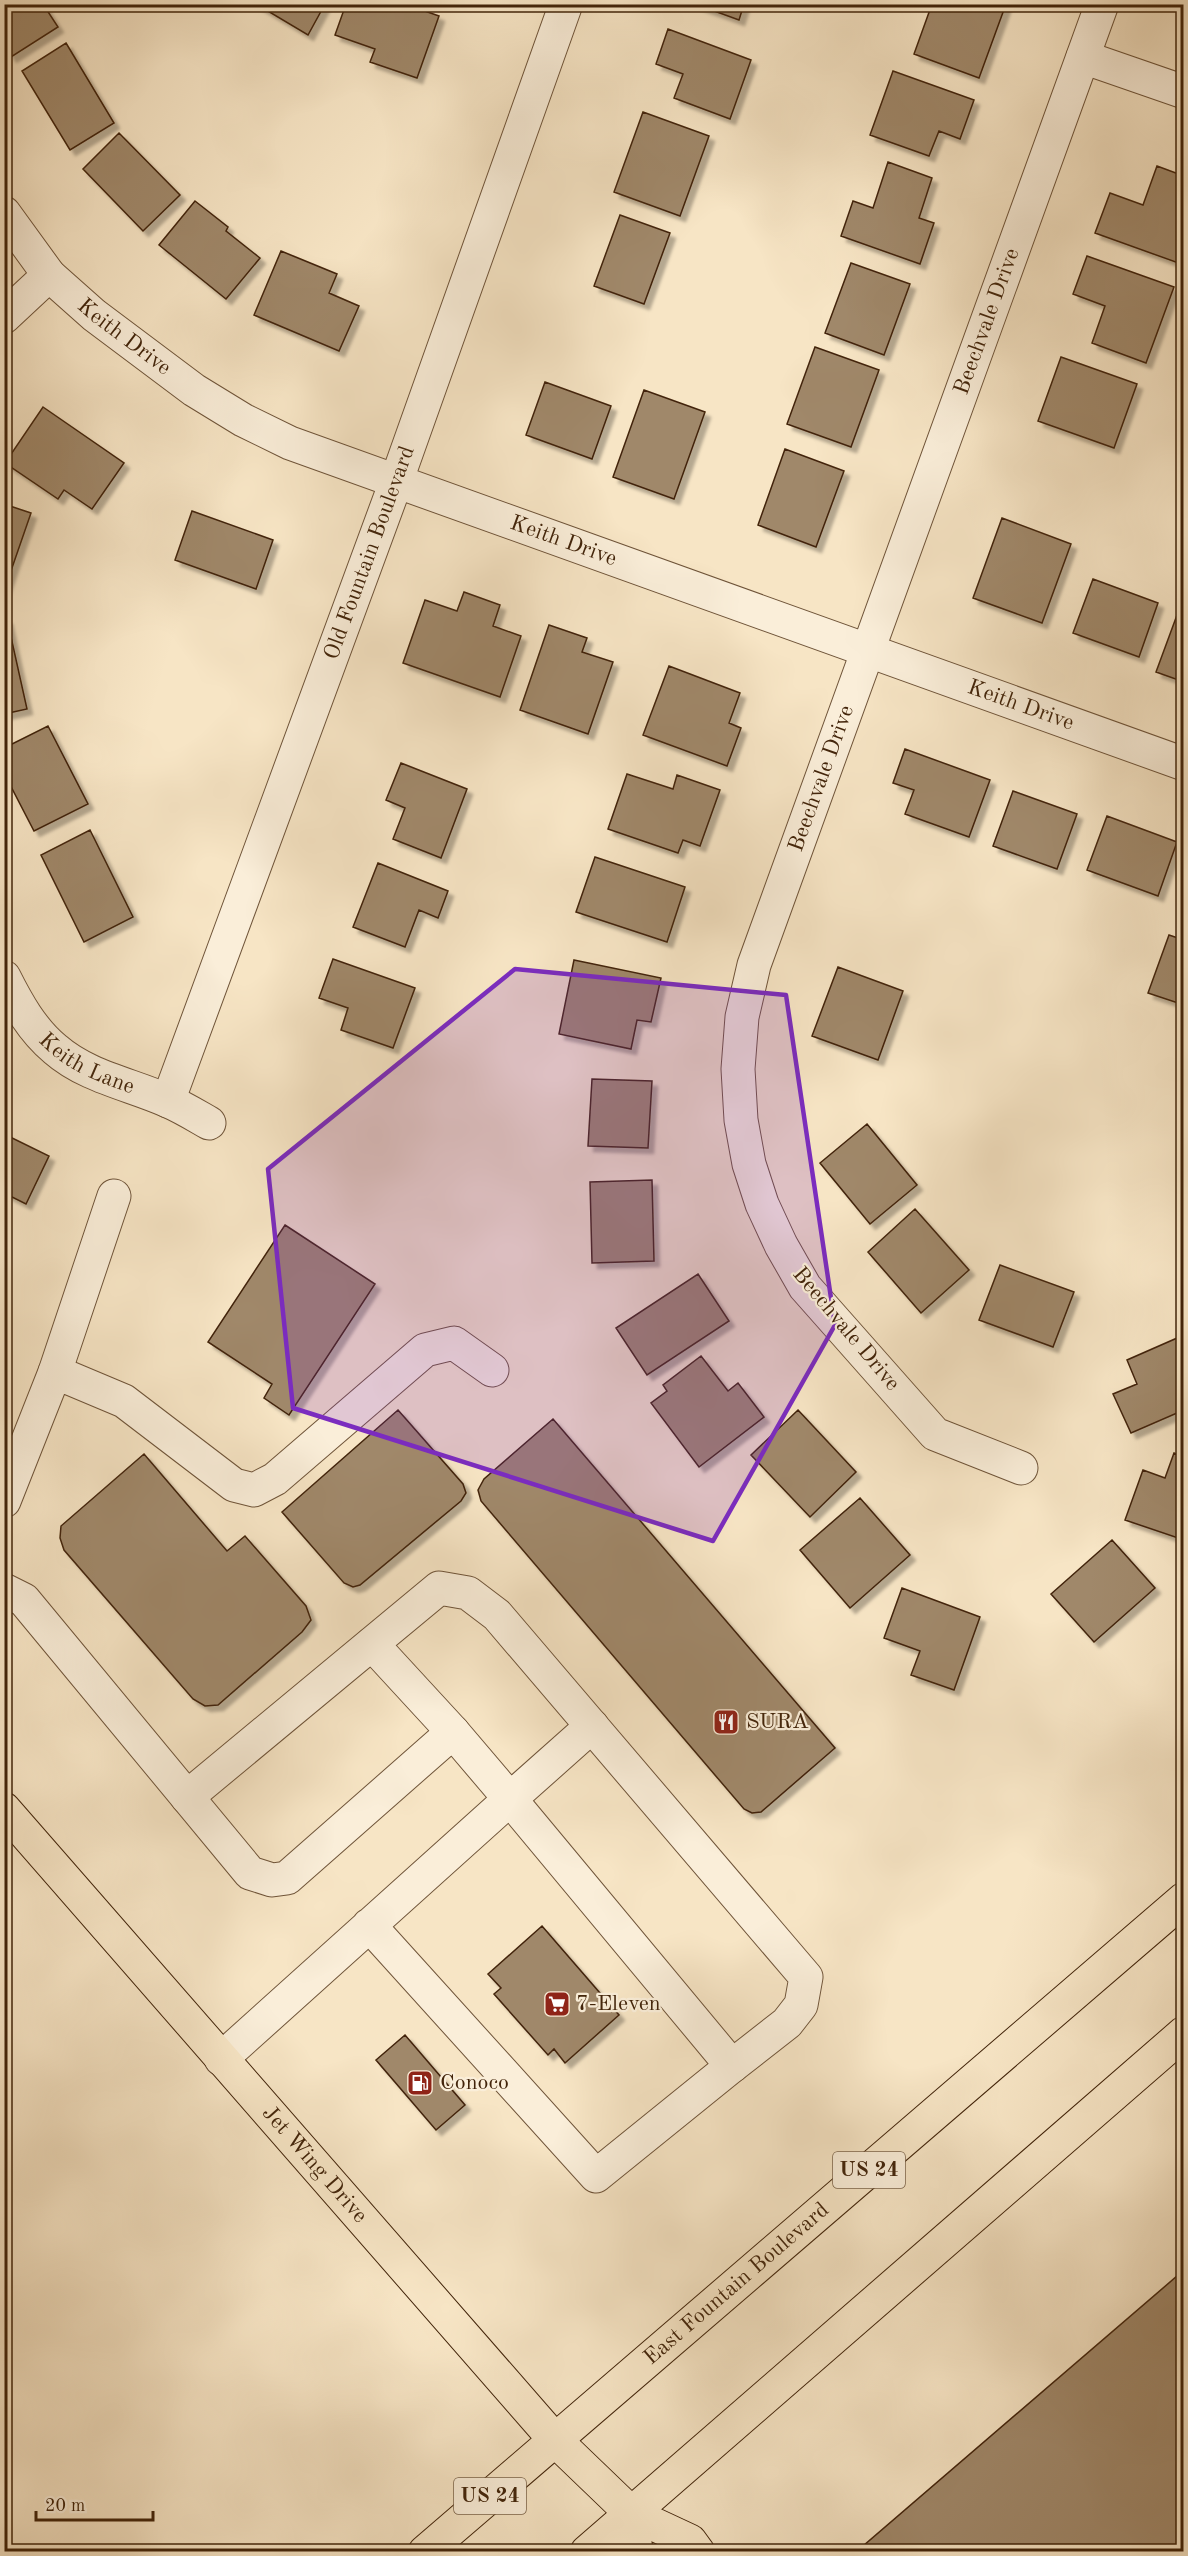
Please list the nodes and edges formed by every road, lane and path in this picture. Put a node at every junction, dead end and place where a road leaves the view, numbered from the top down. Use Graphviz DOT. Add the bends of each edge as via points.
graph roads {
  1 [pos="566,4"];
  2 [pos="1102,4"];
  3 [pos="1083,57"];
  4 [pos="1184,92"];
  5 [pos="4,213"];
  6 [pos="49,275"];
  7 [pos="4,317"];
  8 [pos="396,482"];
  9 [pos="866,651"];
  10 [pos="1184,764"];
  11 [pos="4,977"];
  12 [pos="168,1101"];
  13 [pos="209,1123"];
  14 [pos="114,1196"];
  15 [pos="492,1370"];
  16 [pos="55,1372"];
  17 [pos="1021,1467"];
  18 [pos="4,1502"];
  19 [pos="4,1590"];
  20 [pos="372,1644"];
  21 [pos="592,1726"];
  22 [pos="453,1732"];
  23 [pos="187,1797"];
  24 [pos="510,1798"];
  25 [pos="4,1809"];
  26 [pos="1184,1899"];
  27 [pos="369,1925"];
  28 [pos="1184,2033"];
  29 [pos="221,2059"];
  30 [pos="732,2066"];
  31 [pos="555,2440"];
  32 [pos="632,2514"];
  33 [pos="425,2552"];
  34 [pos="587,2552"];
  35 [pos="636,2552"];
  36 [pos="698,2552"];
  1 -- 8 [label="street, Old Fountain Boulevard"];
  2 -- 3 [label="street, Beechvale Drive"];
  3 -- 4 [label="street"];
  3 -- 9 [label="street, Beechvale Drive"];
  5 -- 6 [label="street, Keith Drive"];
  6 -- 7 [label="street"];
  6 -- 8 [label="street, Keith Drive" via="94,315 175,376 243,420 290,443"];
  8 -- 9 [label="street, Keith Drive"];
  8 -- 12 [label="street, Old Fountain Boulevard"];
  9 -- 10 [label="street, Keith Drive"];
  9 -- 17 [label="street, Beechvale Drive" via="754,964 742,1017 738,1069 749,1164 762,1204 805,1287 935,1434"];
  11 -- 12 [label="street, Keith Lane" via="33,1026 54,1049 80,1067"];
  12 -- 13 [label="street, Keith Lane"];
  14 -- 16 [label="street"];
  15 -- 16 [label="street" via="454,1343 425,1350 275,1479 254,1490 234,1485 124,1401"];
  16 -- 18 [label="street"];
  19 -- 23 [label="street" via="24,1600"];
  20 -- 21 [label="street" via="439,1588 468,1593 497,1615"];
  20 -- 22 [label="street"];
  20 -- 23 [label="street"];
  21 -- 24 [label="street"];
  21 -- 30 [label="street" via="806,1977 801,2005 787,2024"];
  22 -- 23 [label="street" via="287,1878 272,1880 250,1873"];
  22 -- 24 [label="street"];
  24 -- 27 [label="street"];
  24 -- 30 [label="street"];
  25 -- 29 [label="main road, Jet Wing Drive"];
  26 -- 31 [label="main road, East Fountain Boulevard / US 24"];
  27 -- 29 [label="street"];
  27 -- 30 [label="street" via="596,2176"];
  28 -- 32 [label="main road"];
  29 -- 31 [label="main road, Jet Wing Drive"];
  31 -- 32 [label="main road, Jet Wing Drive"];
  31 -- 33 [label="main road, East Fountain Boulevard / US 24"];
  32 -- 34 [label="main road"];
  32 -- 35 [label="main road"];
  32 -- 36 [label="main road, Jet Wing Drive" via="690,2541"];
}
